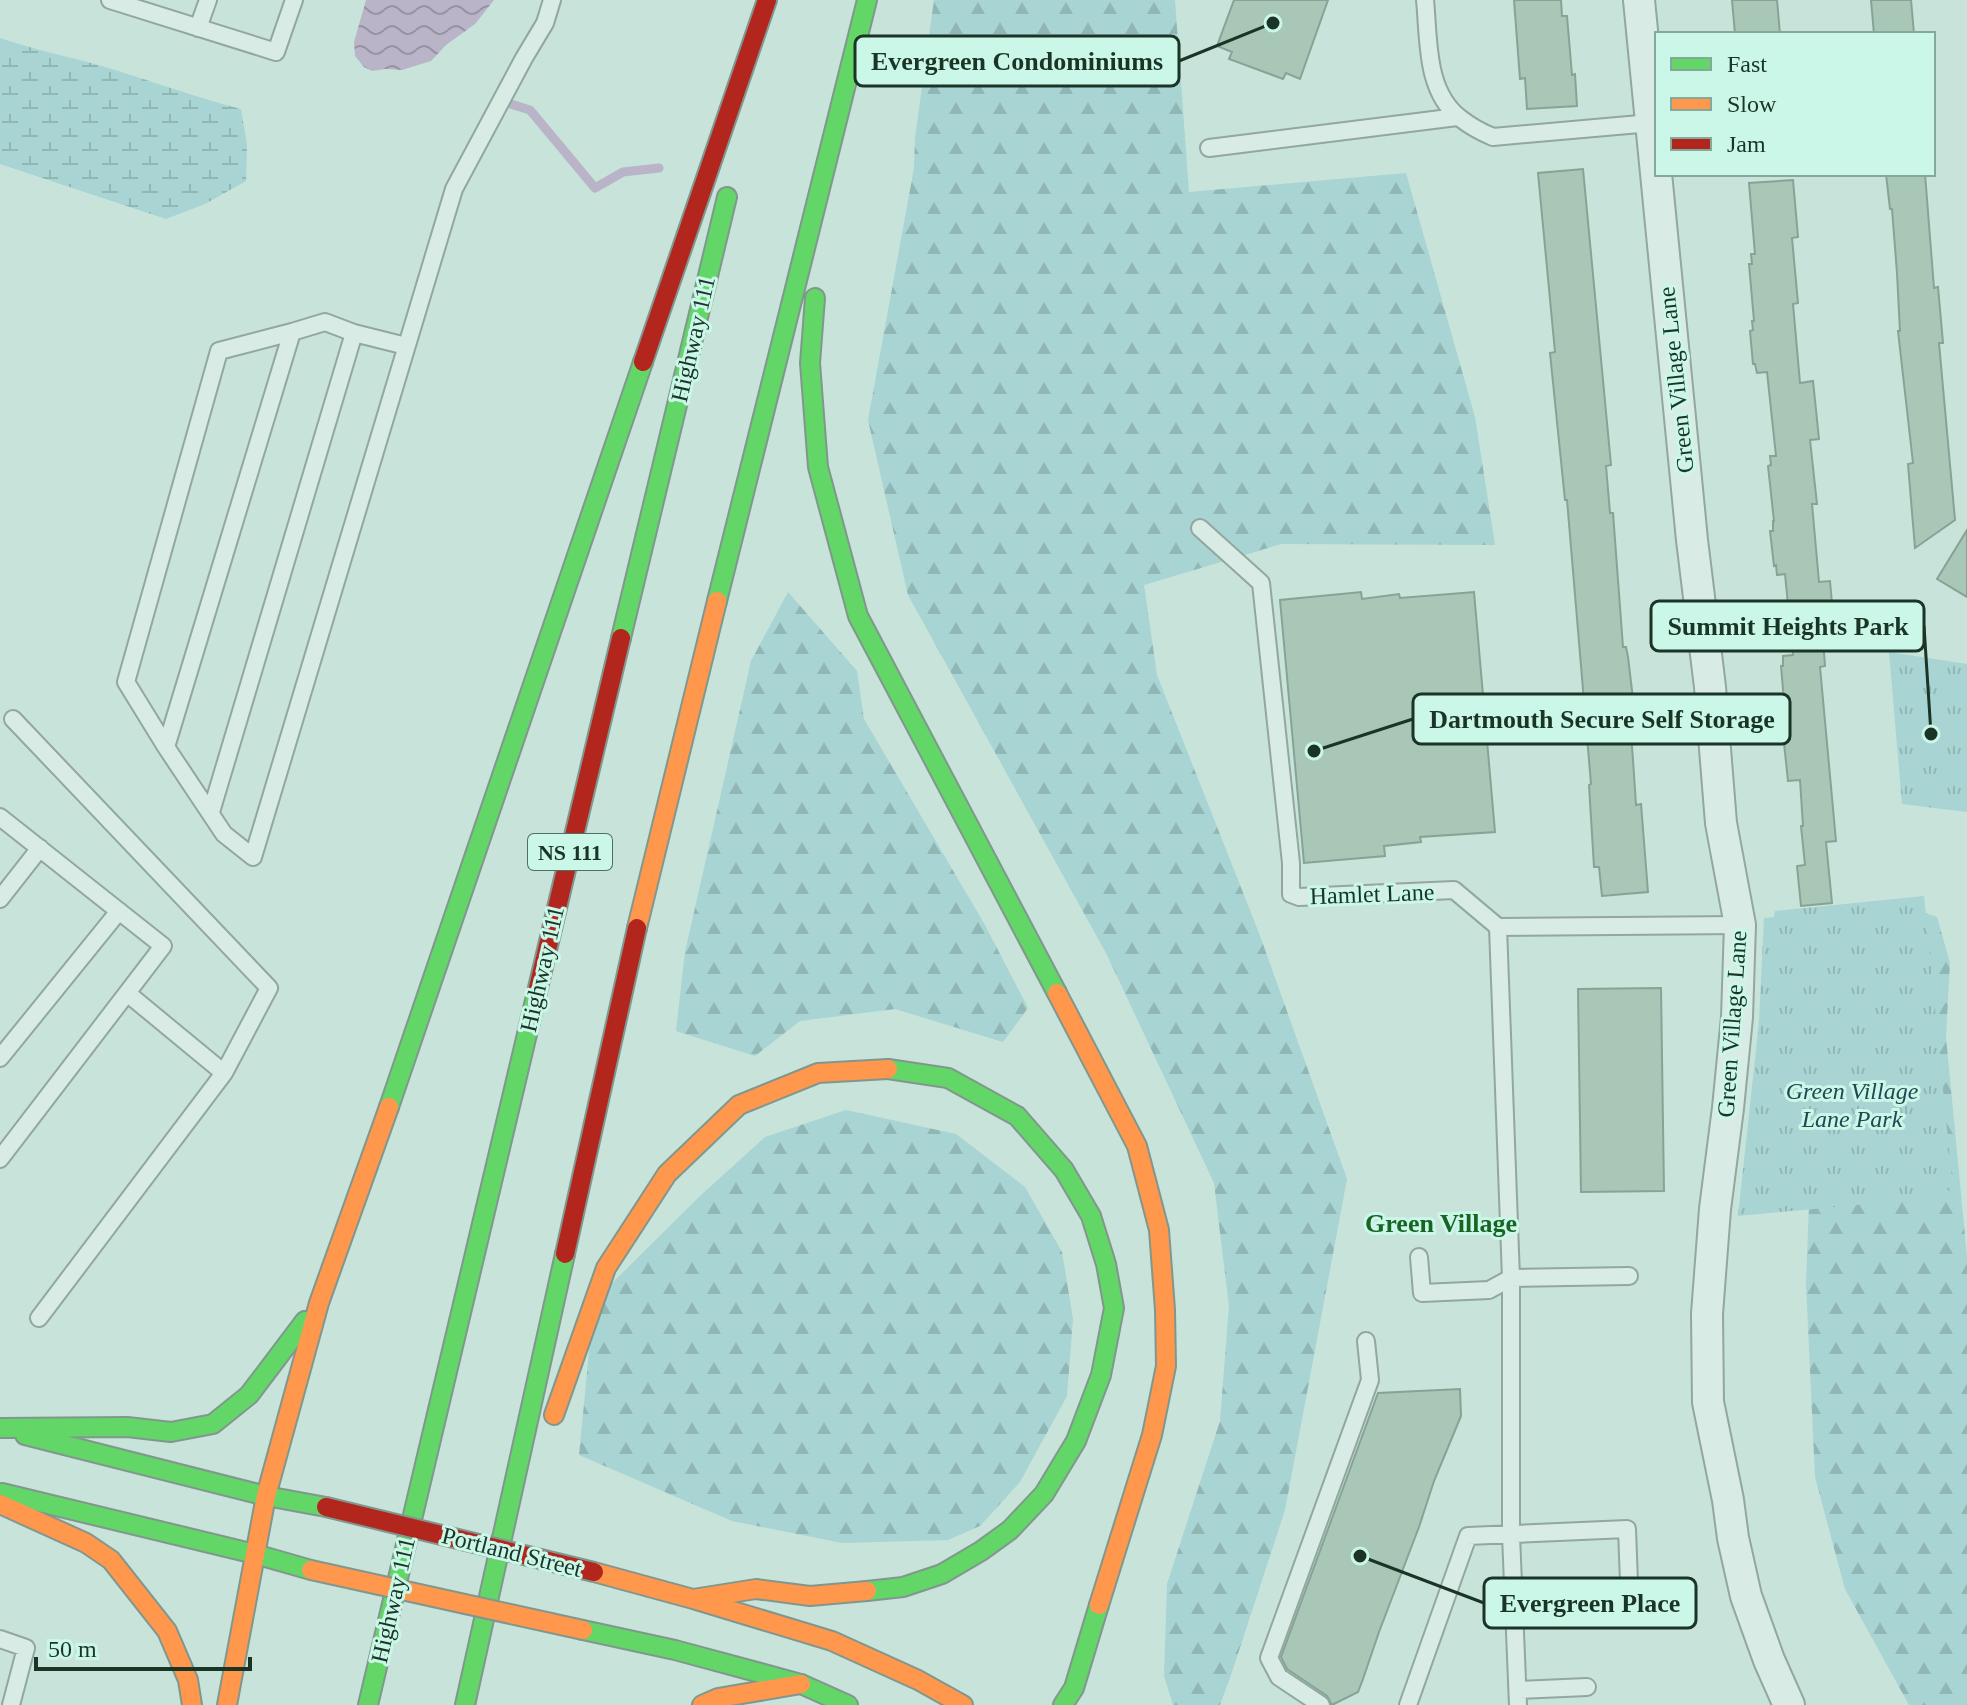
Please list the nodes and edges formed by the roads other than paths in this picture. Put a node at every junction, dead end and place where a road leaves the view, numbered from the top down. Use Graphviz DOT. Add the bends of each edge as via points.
graph roads {
  1 [pos="110,0"];
  2 [pos="208,0"];
  3 [pos="294,0"];
  4 [pos="552,0"];
  5 [pos="767,0"];
  6 [pos="774,0"];
  7 [pos="867,0"];
  8 [pos="1425,0"];
  9 [pos="1639,0"];
  10 [pos="198,28"];
  11 [pos="748,108"];
  12 [pos="1457,117"];
  13 [pos="1651,123"];
  14 [pos="1209,148"];
  15 [pos="1655,164"];
  16 [pos="826,169"];
  17 [pos="1656,176"];
  18 [pos="730,185"];
  19 [pos="292,332"];
  20 [pos="354,333"];
  21 [pos="406,346"];
  22 [pos="1200,528"];
  23 [pos="13,719"];
  24 [pos="166,747"];
  25 [pos="211,812"];
  26 [pos="0,817"];
  27 [pos="40,848"];
  28 [pos="0,899"];
  29 [pos="119,911"];
  30 [pos="1740,925"];
  31 [pos="1498,927"];
  32 [pos="127,993"];
  33 [pos="0,1058"];
  34 [pos="224,1073"];
  35 [pos="0,1159"];
  36 [pos="1419,1257"];
  37 [pos="1629,1276"];
  38 [pos="1511,1278"];
  39 [pos="319,1303"];
  40 [pos="39,1318"];
  41 [pos="1366,1341"];
  42 [pos="0,1428"];
  43 [pos="548,1432"];
  44 [pos="538,1460"];
  45 [pos="0,1492"];
  46 [pos="266,1496"];
  47 [pos="0,1504"];
  48 [pos="1511,1535"];
  49 [pos="255,1554"];
  50 [pos="492,1591"];
  51 [pos="693,1599"];
  52 [pos="1514,1616"];
  53 [pos="0,1639"];
  54 [pos="801,1684"];
  55 [pos="1587,1687"];
  56 [pos="1518,1697"];
  57 [pos="11,1705"];
  58 [pos="192,1705"];
  59 [pos="227,1705"];
  60 [pos="368,1705"];
  61 [pos="465,1705"];
  62 [pos="702,1705"];
  63 [pos="848,1705"];
  64 [pos="963,1705"];
  65 [pos="1063,1705"];
  66 [pos="1321,1705"];
  67 [pos="1408,1705"];
  68 [pos="1789,1705"];
  1 -- 10 [label="lane"];
  2 -- 10 [label="lane"];
  3 -- 10 [label="lane" via="276,52"];
  4 -- 21 [label="lane" via="545,23 454,189"];
  5 -- 39 [label="main road"];
  6 -- 11 [label="main road"];
  7 -- 16 [label="main road"];
  8 -- 12 [label="lane" via="1431,70"];
  9 -- 13 [label="street, Green Village Lane"];
  12 -- 13 [label="lane" via="1493,137"];
  12 -- 14 [label="lane"];
  13 -- 15 [label="street, Green Village Lane"];
  16 -- 50 [label="main road" via="643,899"];
  16 -- 65 [label="main road" via="810,363 818,467 858,616 1137,1146 1159,1230 1166,1366 1152,1435 1074,1688"];
  17 -- 30 [label="street, Green Village Lane" via="1721,823"];
  18 -- 60 [label="main road, Highway 111 / NS 111"];
  19 -- 20 [label="lane" via="325,322"];
  19 -- 24 [label="lane"];
  19 -- 24 [label="lane" via="219,351 126,682"];
  20 -- 21 [label="lane"];
  20 -- 25 [label="lane"];
  21 -- 25 [label="lane" via="253,857 224,834"];
  22 -- 31 [label="lane, Hamlet Lane" via="1261,583 1291,894 1454,890"];
  23 -- 34 [label="lane" via="269,988"];
  24 -- 25 [label="lane"];
  26 -- 27 [label="lane"];
  27 -- 28 [label="lane"];
  27 -- 29 [label="lane"];
  29 -- 32 [label="lane" via="163,946"];
  29 -- 33 [label="lane"];
  30 -- 31 [label="lane"];
  30 -- 68 [label="street, Green Village Lane" via="1737,1017 1707,1314 1708,1402 1746,1596"];
  31 -- 38 [label="lane"];
  32 -- 34 [label="lane"];
  32 -- 35 [label="lane"];
  34 -- 40 [label="lane"];
  36 -- 38 [label="lane" via="1422,1293 1489,1290"];
  37 -- 38 [label="lane"];
  38 -- 48 [label="lane"];
  39 -- 42 [label="main road" via="249,1395 213,1424 171,1432"];
  39 -- 46 [label="main road"];
  41 -- 66 [label="lane" via="1370,1380 1269,1658 1279,1677"];
  42 -- 46 [label="main road, Portland Street"];
  43 -- 51 [label="main road" via="606,1268 667,1174 739,1105 818,1073 883,1068 948,1078 1017,1116 1064,1170 1091,1216 1114,1308 1101,1375 1076,1441 1044,1494 981,1551 942,1574 903,1587 810,1596 756,1589"];
  44 -- 50 [label="main road"];
  45 -- 49 [label="main road"];
  46 -- 49 [label="main road"];
  46 -- 51 [label="main road, Portland Street, bridge"];
  47 -- 58 [label="main road" via="111,1560 167,1631 188,1680"];
  48 -- 52 [label="lane"];
  48 -- 52 [label="lane" via="1627,1529 1630,1609"];
  48 -- 67 [label="lane" via="1468,1536"];
  49 -- 54 [label="main road, bridge"];
  49 -- 59 [label="main road"];
  50 -- 61 [label="main road"];
  51 -- 64 [label="main road, Portland Street" via="832,1641"];
  52 -- 56 [label="lane"];
  53 -- 57 [label="lane" via="26,1648"];
  54 -- 62 [label="main road"];
  54 -- 63 [label="main road"];
  55 -- 56 [label="lane"];
}
